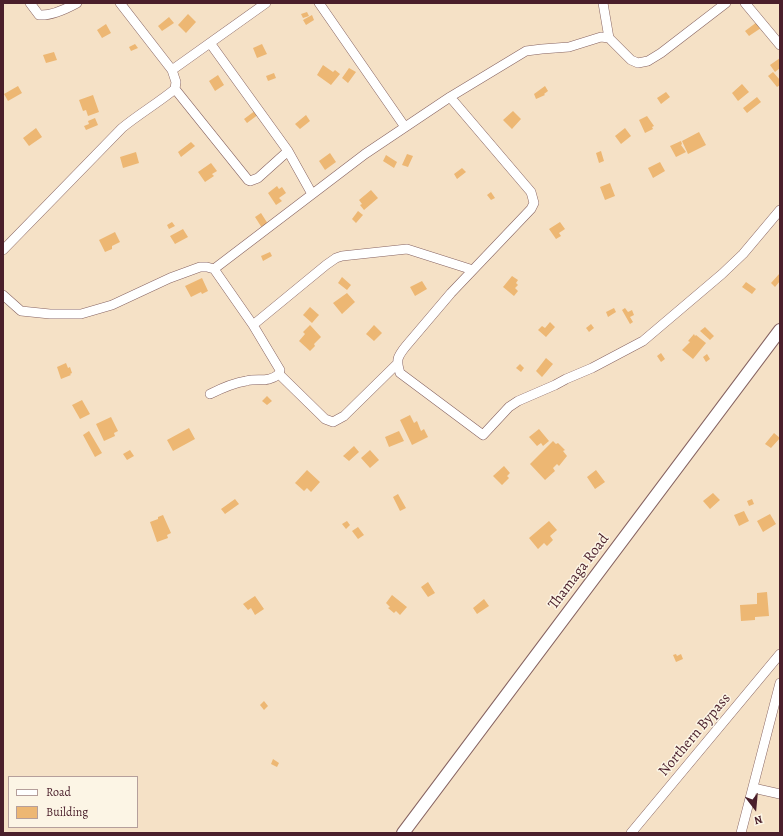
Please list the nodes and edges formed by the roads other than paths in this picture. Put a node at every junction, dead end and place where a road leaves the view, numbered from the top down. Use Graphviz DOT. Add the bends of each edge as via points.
graph roads {
  1 [pos="30,3"];
  2 [pos="77,3"];
  3 [pos="120,3"];
  4 [pos="266,3"];
  5 [pos="319,3"];
  6 [pos="603,3"];
  7 [pos="726,3"];
  8 [pos="746,3"];
  9 [pos="609,38"];
  10 [pos="210,43"];
  11 [pos="780,45"];
  12 [pos="172,70"];
  13 [pos="175,89"];
  14 [pos="450,98"];
  15 [pos="405,127"];
  16 [pos="288,151"];
  17 [pos="312,194"];
  18 [pos="780,210"];
  19 [pos="3,250"];
  20 [pos="214,269"];
  21 [pos="473,270"];
  22 [pos="3,296"];
  23 [pos="253,325"];
  24 [pos="780,330"];
  25 [pos="397,364"];
  26 [pos="279,374"];
  27 [pos="210,394"];
  28 [pos="780,654"];
  29 [pos="780,683"];
  30 [pos="753,788"];
  31 [pos="780,794"];
  32 [pos="404,833"];
  33 [pos="631,833"];
  34 [pos="741,833"];
  1 -- 2 [label="street" via="39,15 44,15"];
  3 -- 12 [label="street"];
  4 -- 10 [label="street"];
  5 -- 15 [label="street"];
  6 -- 9 [label="street"];
  7 -- 9 [label="street" via="661,53 648,60 631,60"];
  8 -- 11 [label="street"];
  9 -- 14 [label="street" via="601,37 569,47 526,51"];
  10 -- 12 [label="street"];
  10 -- 16 [label="street"];
  12 -- 13 [label="street" via="176,82"];
  13 -- 16 [label="street" via="248,180 258,178"];
  13 -- 19 [label="street" via="122,128"];
  14 -- 15 [label="street"];
  14 -- 21 [label="street" via="531,192 534,203"];
  15 -- 17 [label="street"];
  16 -- 17 [label="street"];
  17 -- 20 [label="street"];
  18 -- 25 [label="street" via="743,254 643,342 518,401 508,407 483,435 400,373"];
  20 -- 22 [label="street" via="200,267 170,278 112,306 81,314 21,311"];
  20 -- 23 [label="street"];
  21 -- 23 [label="street" via="407,249 342,256 326,265"];
  21 -- 25 [label="street" via="406,346"];
  23 -- 26 [label="street" via="280,370"];
  24 -- 32 [label="main road, Thamaga Road"];
  25 -- 26 [label="street" via="344,416 333,422 324,419"];
  26 -- 27 [label="street" via="268,380 236,383"];
  28 -- 33 [label="street, Northern Bypass"];
  29 -- 30 [label="street"];
  30 -- 31 [label="street"];
  30 -- 34 [label="street"];
}
